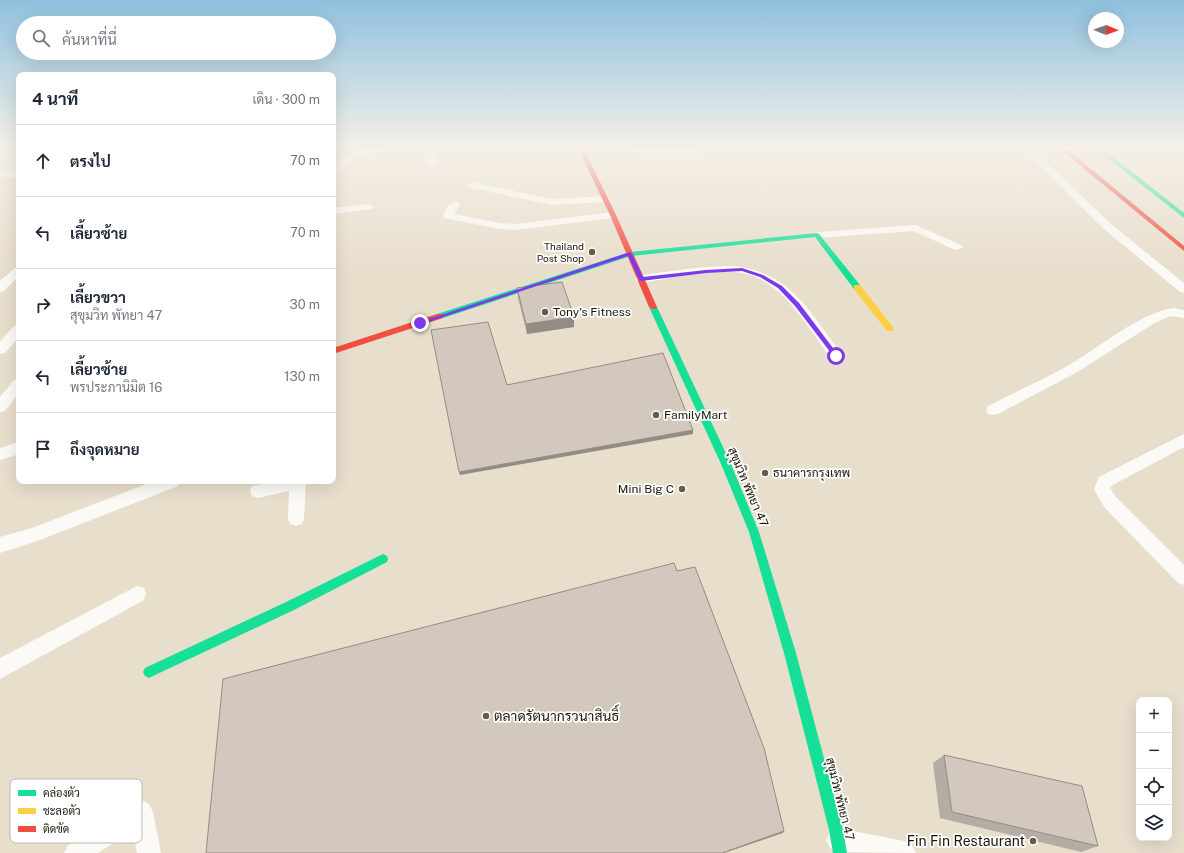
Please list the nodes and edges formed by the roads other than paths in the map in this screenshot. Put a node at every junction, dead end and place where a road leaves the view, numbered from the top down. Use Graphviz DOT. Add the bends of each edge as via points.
graph roads {
  1 [pos="489,189"];
  2 [pos="600,189"];
  3 [pos="1068,189"];
  4 [pos="1110,189"];
  5 [pos="1150,189"];
  6 [pos="605,199"];
  7 [pos="456,204"];
  8 [pos="368,206"];
  9 [pos="336,211"];
  10 [pos="613,215"];
  11 [pos="1184,216"];
  12 [pos="817,235"];
  13 [pos="957,248"];
  14 [pos="1184,249"];
  15 [pos="630,254"];
  16 [pos="16,273"];
  17 [pos="641,279"];
  18 [pos="0,288"];
  19 [pos="1184,289"];
  20 [pos="1184,314"];
  21 [pos="890,329"];
  22 [pos="16,332"];
  23 [pos="0,350"];
  24 [pos="336,350"];
  25 [pos="836,356"];
  26 [pos="16,387"];
  27 [pos="0,407"];
  28 [pos="993,410"];
  29 [pos="1184,440"];
  30 [pos="16,449"];
  31 [pos="0,454"];
  32 [pos="164,484"];
  33 [pos="290,484"];
  34 [pos="298,484"];
  35 [pos="258,492"];
  36 [pos="296,519"];
  37 [pos="0,545"];
  38 [pos="383,559"];
  39 [pos="1184,577"];
  40 [pos="137,594"];
  41 [pos="0,669"];
  42 [pos="149,672"];
  43 [pos="142,817"];
  44 [pos="92,843"];
  45 [pos="839,846"];
  46 [pos="76,853"];
  47 [pos="149,853"];
  48 [pos="904,853"];
  1 -- 6 [label="street" via="544,201"];
  2 -- 6 [label="main road, สุขุมวิท พัทยา 47"];
  3 -- 19 [label="street" via="1108,227"];
  4 -- 14 [label="main road"];
  5 -- 11 [label="main road"];
  6 -- 10 [label="main road, สุขุมวิท พัทยา 47"];
  7 -- 10 [label="street" via="448,216 500,226 532,225"];
  8 -- 9 [label="street"];
  10 -- 15 [label="main road, สุขุมวิท พัทยา 47"];
  12 -- 13 [label="street" via="916,228"];
  12 -- 15 [label="main road"];
  12 -- 21 [label="main road"];
  15 -- 17 [label="main road, สุขุมวิท พัทยา 47"];
  15 -- 24 [label="main road"];
  16 -- 18 [label="street"];
  17 -- 25 [label="street" via="706,271 742,270 761,276 780,287"];
  17 -- 45 [label="main road, สุขุมวิท พัทยา 47" via="726,464 754,532 790,653"];
  20 -- 28 [label="street" via="1167,313 1148,321 1074,368"];
  22 -- 23 [label="street"];
  26 -- 27 [label="street"];
  29 -- 39 [label="street" via="1105,482 1102,489 1110,502"];
  30 -- 31 [label="street"];
  32 -- 37 [label="street" via="34,535"];
  33 -- 35 [label="street"];
  34 -- 36 [label="street"];
  38 -- 42 [label="main road"];
  40 -- 41 [label="street"];
  43 -- 47 [label="street"];
  44 -- 46 [label="street"];
  45 -- 48 [label="street"];
}
